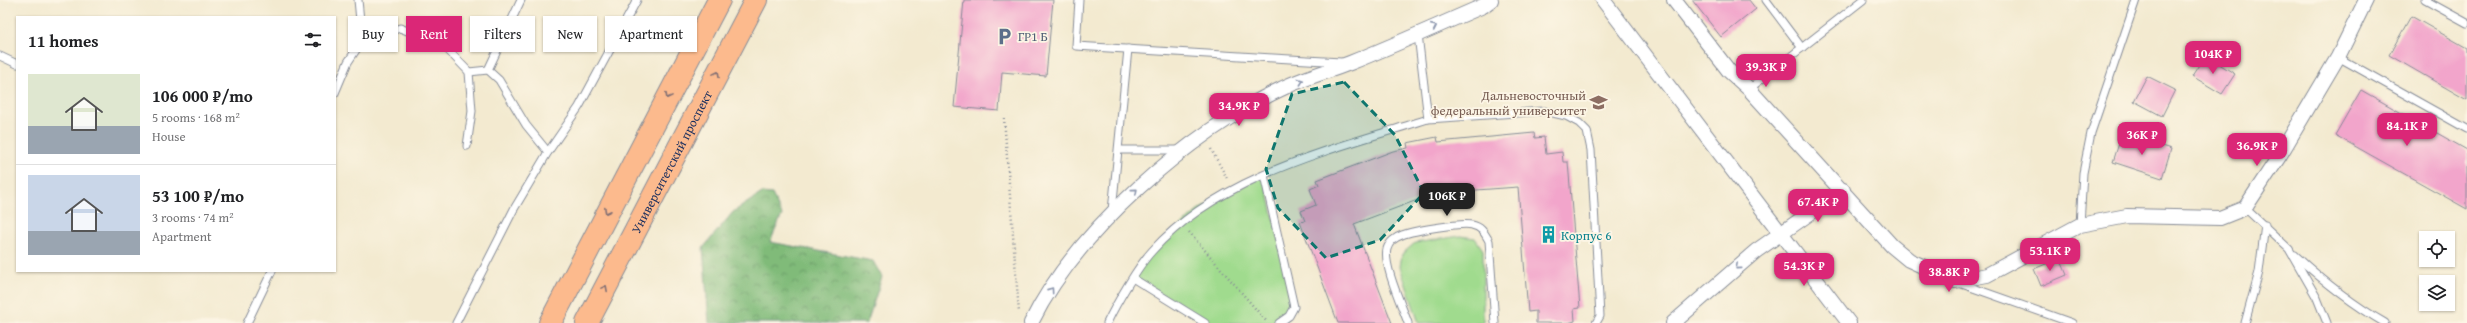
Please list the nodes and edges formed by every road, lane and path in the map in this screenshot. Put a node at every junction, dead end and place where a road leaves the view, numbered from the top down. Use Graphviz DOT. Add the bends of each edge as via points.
graph roads {
  1 [pos="358,0"];
  2 [pos="521,0"];
  3 [pos="637,0"];
  4 [pos="719,0"];
  5 [pos="756,0"];
  6 [pos="1079,0"];
  7 [pos="1491,0"];
  8 [pos="1603,0"];
  9 [pos="1674,0"];
  10 [pos="1766,0"];
  11 [pos="1863,0"];
  12 [pos="2136,0"];
  13 [pos="2366,0"];
  14 [pos="2425,0"];
  15 [pos="360,16"];
  16 [pos="2467,23"];
  17 [pos="398,29"];
  18 [pos="1418,34"];
  19 [pos="1802,48"];
  20 [pos="1128,49"];
  21 [pos="355,52"];
  22 [pos="0,56"];
  23 [pos="2338,57"];
  24 [pos="1350,63"];
  25 [pos="16,64"];
  26 [pos="488,70"];
  27 [pos="469,72"];
  28 [pos="1749,89"];
  29 [pos="336,91"];
  30 [pos="1004,118"];
  31 [pos="1428,119"];
  32 [pos="2467,129"];
  33 [pos="1204,137"];
  34 [pos="467,146"];
  35 [pos="1119,150"];
  36 [pos="1183,150"];
  37 [pos="548,152"];
  38 [pos="1264,175"];
  39 [pos="1233,189"];
  40 [pos="1843,190"];
  41 [pos="2245,208"];
  42 [pos="1112,211"];
  43 [pos="1182,224"];
  44 [pos="2080,225"];
  45 [pos="2265,225"];
  46 [pos="1779,234"];
  47 [pos="2289,249"];
  48 [pos="272,272"];
  49 [pos="1134,279"];
  50 [pos="1955,281"];
  51 [pos="1019,315"];
  52 [pos="247,323"];
  53 [pos="456,323"];
  54 [pos="550,323"];
  55 [pos="586,323"];
  56 [pos="1031,323"];
  57 [pos="1107,323"];
  58 [pos="1205,323"];
  59 [pos="1268,323"];
  60 [pos="1280,323"];
  61 [pos="1408,323"];
  62 [pos="1495,323"];
  63 [pos="1596,323"];
  64 [pos="1674,323"];
  65 [pos="1849,323"];
  66 [pos="2072,323"];
  67 [pos="2245,323"];
  68 [pos="2327,323"];
  69 [pos="2385,323"];
  1 -- 15 [label="lane"];
  2 -- 26 [label="lane"];
  3 -- 37 [label="lane" via="579,108"];
  4 -- 54 [label="main road, one-way"];
  55 -- 5 [label="main road, Университетский проспект, one-way"];
  6 -- 20 [label="lane" via="1076,46"];
  18 -- 7 [label="street, one-way" via="1483,6"];
  8 -- 46 [label="street"];
  9 -- 28 [label="street" via="1729,70"];
  10 -- 19 [label="lane"];
  11 -- 19 [label="lane"];
  12 -- 44 [label="lane" via="2091,133 2083,173"];
  13 -- 23 [label="street"];
  14 -- 16 [label="lane"];
  17 -- 27 [label="lane" via="443,45"];
  18 -- 24 [label="street"];
  18 -- 31 [label="lane"];
  19 -- 28 [label="lane"];
  20 -- 24 [label="lane"];
  20 -- 35 [label="lane"];
  21 -- 29 [label="lane"];
  22 -- 25 [label="lane"];
  23 -- 32 [label="lane"];
  23 -- 41 [label="street" via="2280,156"];
  33 -- 24 [label="street, one-way" via="1233,115 1282,88"];
  26 -- 27 [label="lane"];
  26 -- 37 [label="lane" via="499,80 526,125"];
  27 -- 34 [label="lane" via="472,111"];
  28 -- 40 [label="street"];
  30 -- 51 [label="path"];
  31 -- 38 [label="lane" via="1308,157"];
  31 -- 63 [label="lane" via="1544,111 1566,116 1587,131 1591,150 1600,316"];
  33 -- 36 [label="street"];
  33 -- 39 [label="path"];
  35 -- 36 [label="lane"];
  35 -- 42 [label="lane"];
  42 -- 36 [label="street, one-way"];
  37 -- 53 [label="lane" via="496,244"];
  38 -- 39 [label="lane"];
  38 -- 60 [label="lane" via="1294,307 1289,316"];
  39 -- 43 [label="lane" via="1200,209"];
  40 -- 46 [label="street"];
  40 -- 50 [label="street" via="1892,246 1909,260"];
  41 -- 44 [label="street" via="2220,218 2127,216"];
  41 -- 45 [label="lane"];
  56 -- 42 [label="street, one-way" via="1039,307 1068,266"];
  43 -- 49 [label="lane" via="1151,251"];
  43 -- 59 [label="path"];
  44 -- 50 [label="street" via="1987,275"];
  45 -- 47 [label="lane"];
  45 -- 67 [label="lane" via="2259,272"];
  46 -- 64 [label="street, one-way"];
  46 -- 65 [label="street"];
  47 -- 68 [label="lane" via="2318,298"];
  47 -- 69 [label="lane" via="2326,283 2362,310"];
  48 -- 52 [label="lane"];
  49 -- 57 [label="lane"];
  49 -- 58 [label="lane"];
  50 -- 66 [label="lane"];
  61 -- 62 [label="lane" via="1389,267 1387,248 1403,234 1459,225 1473,225 1483,231 1489,241"];
}
